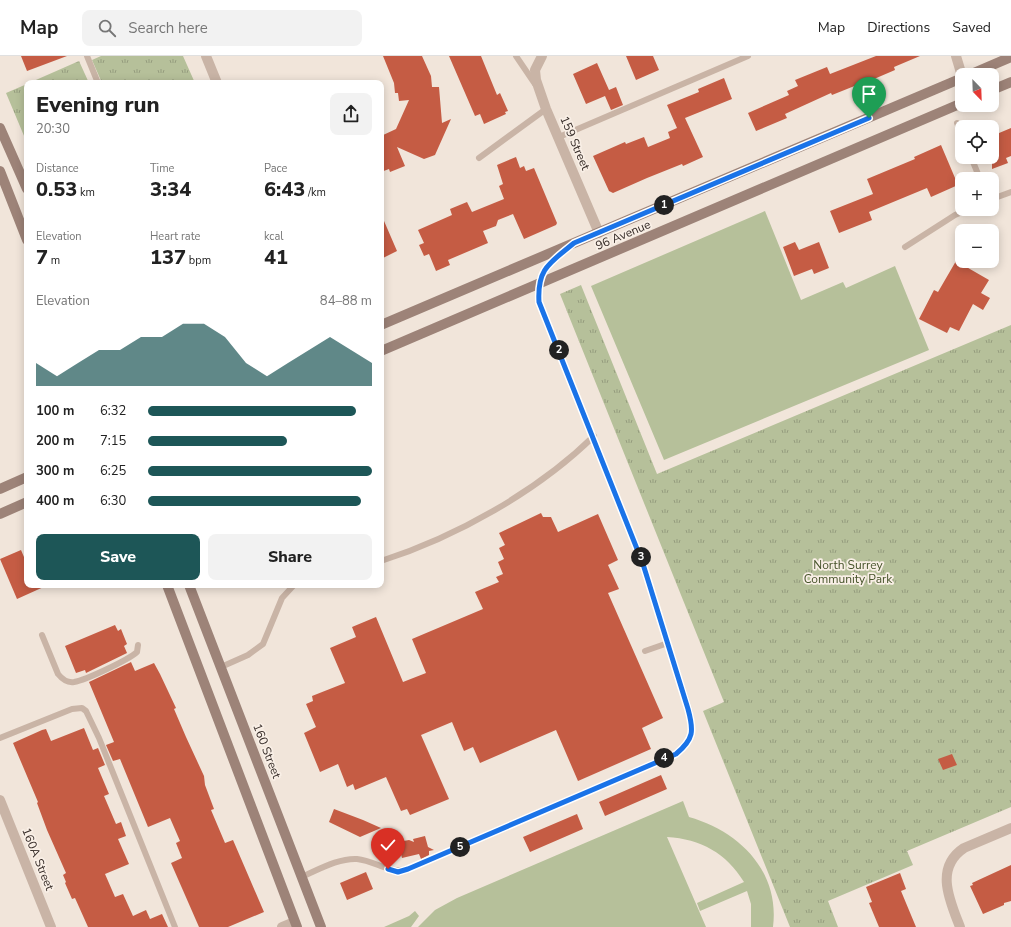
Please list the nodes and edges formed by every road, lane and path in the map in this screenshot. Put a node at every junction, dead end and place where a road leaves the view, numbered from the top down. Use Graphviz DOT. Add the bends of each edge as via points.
graph roads {
  1 [pos="87,56"];
  2 [pos="206,56"];
  3 [pos="516,56"];
  4 [pos="748,56"];
  5 [pos="956,56"];
  6 [pos="1011,57"];
  7 [pos="540,59"];
  8 [pos="959,68"];
  9 [pos="985,68"];
  10 [pos="97,80"];
  11 [pos="216,80"];
  12 [pos="955,80"];
  13 [pos="1011,82"];
  14 [pos="999,87"];
  15 [pos="540,90"];
  16 [pos="955,106"];
  17 [pos="546,109"];
  18 [pos="0,128"];
  19 [pos="559,137"];
  20 [pos="479,158"];
  21 [pos="0,171"];
  22 [pos="24,182"];
  23 [pos="1011,192"];
  24 [pos="999,196"];
  25 [pos="955,215"];
  26 [pos="24,232"];
  27 [pos="599,233"];
  28 [pos="574,243"];
  29 [pos="905,247"];
  30 [pos="538,286"];
  31 [pos="384,324"];
  32 [pos="384,350"];
  33 [pos="594,436"];
  34 [pos="24,478"];
  35 [pos="0,489"];
  36 [pos="24,503"];
  37 [pos="0,514"];
  38 [pos="384,560"];
  39 [pos="168,588"];
  40 [pos="190,588"];
  41 [pos="291,588"];
  42 [pos="42,635"];
  43 [pos="668,643"];
  44 [pos="138,645"];
  45 [pos="645,651"];
  46 [pos="221,667"];
  47 [pos="0,738"];
  48 [pos="0,800"];
  49 [pos="1011,828"];
  50 [pos="301,877"];
  51 [pos="296,924"];
  52 [pos="51,927"];
  53 [pos="175,927"];
  54 [pos="282,927"];
  55 [pos="321,927"];
  56 [pos="960,927"];
  1 -- 10 [label="lane"];
  2 -- 11 [label="street"];
  3 -- 15 [label="lane" via="524,71"];
  4 -- 19 [label="lane"];
  5 -- 8 [label="street"];
  6 -- 9 [label="main road"];
  7 -- 15 [label="street, 159 Street" via="535,70"];
  12 -- 27 [label="main road, 96 Avenue"];
  13 -- 14 [label="main road"];
  15 -- 17 [label="street, 159 Street"];
  16 -- 30 [label="main road, 96 Avenue"];
  17 -- 19 [label="street, 159 Street"];
  17 -- 20 [label="lane"];
  18 -- 22 [label="main road"];
  19 -- 27 [label="street, 159 Street"];
  21 -- 26 [label="main road"];
  23 -- 24 [label="lane"];
  25 -- 29 [label="lane"];
  27 -- 28 [label="main road, 96 Avenue"];
  28 -- 30 [label="lane" via="547,266"];
  28 -- 31 [label="main road, 96 Avenue"];
  30 -- 32 [label="main road, 96 Avenue"];
  30 -- 33 [label="lane" via="539,302"];
  33 -- 38 [label="lane" via="566,462 503,503 450,532"];
  33 -- 43 [label="lane" via="643,564"];
  34 -- 35 [label="main road"];
  36 -- 37 [label="main road"];
  39 -- 51 [label="main road"];
  40 -- 46 [label="main road, 160 Street"];
  41 -- 46 [label="lane" via="282,598 263,644 248,655"];
  42 -- 44 [label="lane" via="58,674 69,682 80,680 129,658 137,652"];
  43 -- 45 [label="lane"];
  43 -- 50 [label="lane" via="692,722 692,737 676,754 408,869 398,872 364,861 345,860"];
  46 -- 50 [label="main road, 160 Street"];
  47 -- 53 [label="lane" via="72,709 82,708 86,711"];
  48 -- 52 [label="street, 160A Street"];
  49 -- 56 [label="street" via="957,852 949,864 946,887"];
  50 -- 55 [label="main road, 160 Street"];
  51 -- 54 [label="street"];
}
